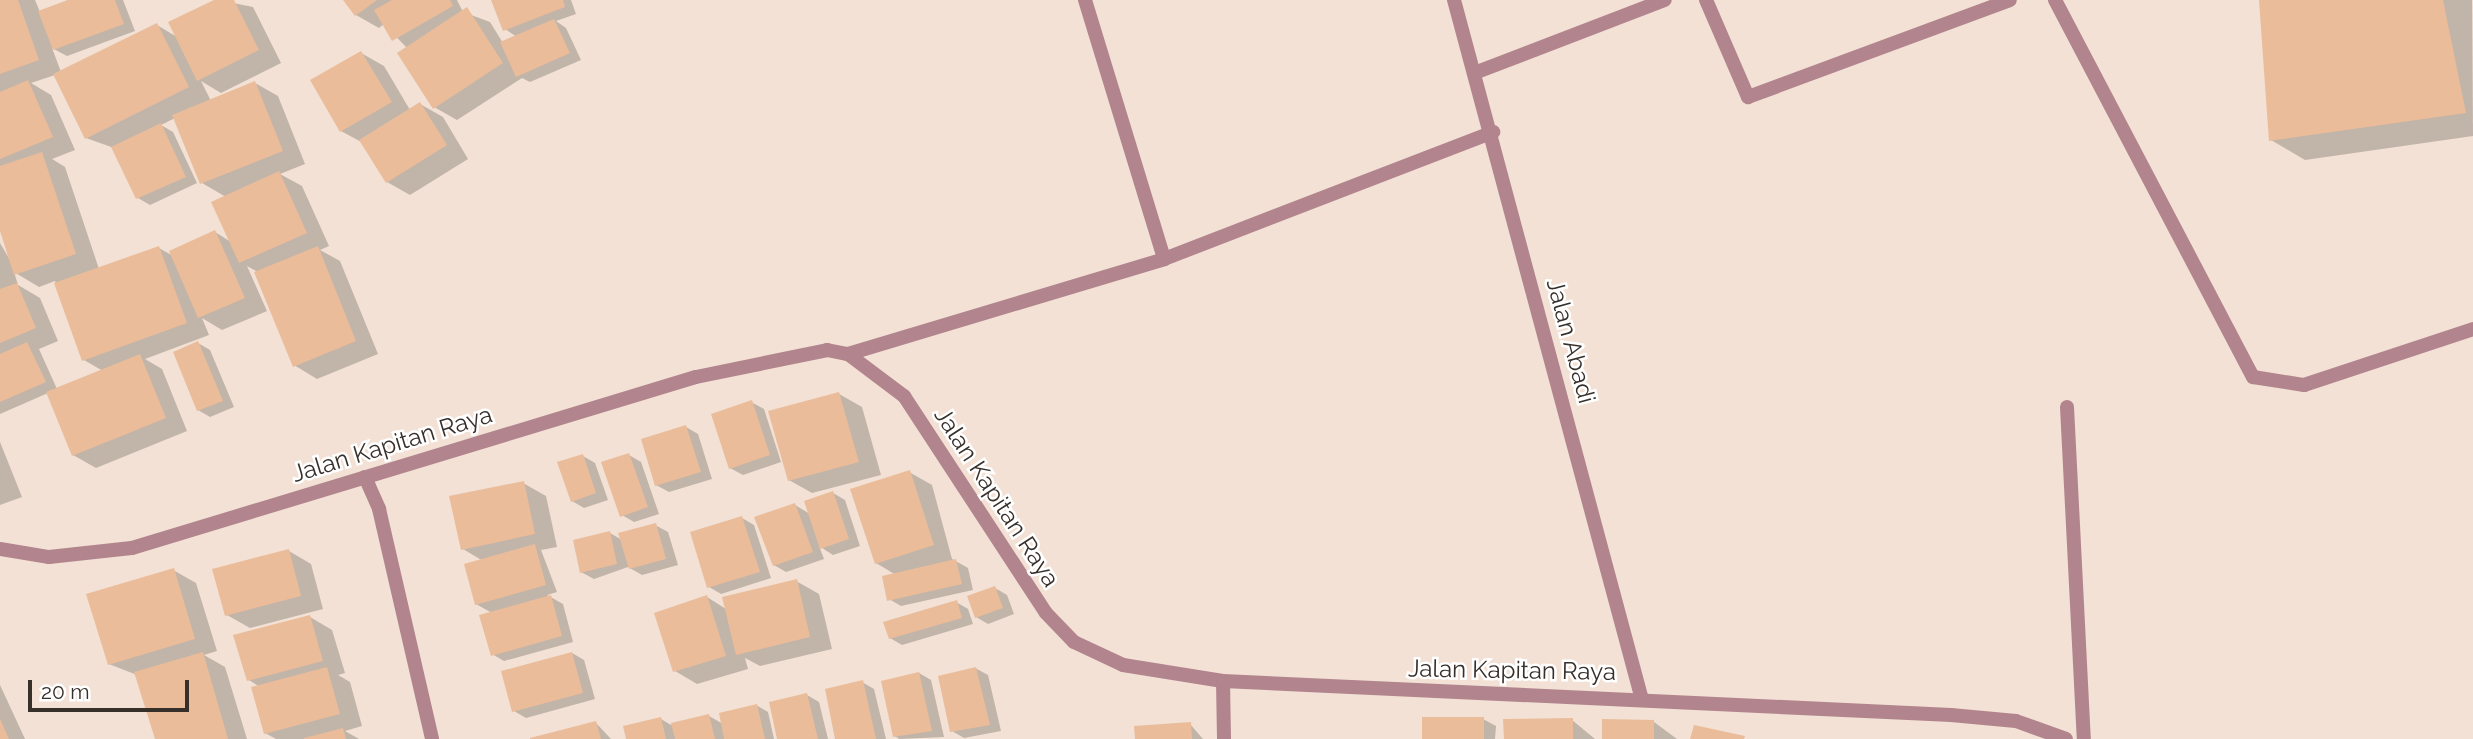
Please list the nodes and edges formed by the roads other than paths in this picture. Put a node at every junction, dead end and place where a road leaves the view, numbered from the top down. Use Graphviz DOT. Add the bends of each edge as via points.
graph roads {
  1 [pos="1085,0"];
  2 [pos="1454,0"];
  3 [pos="1665,0"];
  4 [pos="1706,0"];
  5 [pos="2010,0"];
  6 [pos="2055,0"];
  7 [pos="1477,72"];
  8 [pos="1493,132"];
  9 [pos="1164,259"];
  10 [pos="2473,329"];
  11 [pos="848,354"];
  12 [pos="2067,407"];
  13 [pos="365,477"];
  14 [pos="0,549"];
  15 [pos="1223,681"];
  16 [pos="1641,696"];
  17 [pos="432,739"];
  18 [pos="1224,739"];
  19 [pos="2066,739"];
  20 [pos="2084,739"];
  1 -- 9 [label="street"];
  2 -- 7 [label="street, Jalan Abadi"];
  3 -- 7 [label="street"];
  4 -- 5 [label="street" via="1748,97"];
  6 -- 10 [label="street" via="2253,377 2304,385"];
  7 -- 8 [label="street, Jalan Abadi"];
  8 -- 9 [label="street"];
  8 -- 16 [label="street, Jalan Abadi"];
  9 -- 11 [label="street"];
  11 -- 13 [label="street, Jalan Kapitan Raya" via="827,350 763,359"];
  11 -- 15 [label="street, Jalan Kapitan Raya" via="904,396 1010,566 1074,642 1123,665"];
  12 -- 20 [label="street"];
  13 -- 14 [label="street, Jalan Kapitan Raya" via="132,548 49,557"];
  13 -- 17 [label="street" via="379,509"];
  15 -- 16 [label="street, Jalan Kapitan Raya"];
  15 -- 18 [label="street"];
  16 -- 19 [label="street, Jalan Kapitan Raya" via="2016,721"];
}
